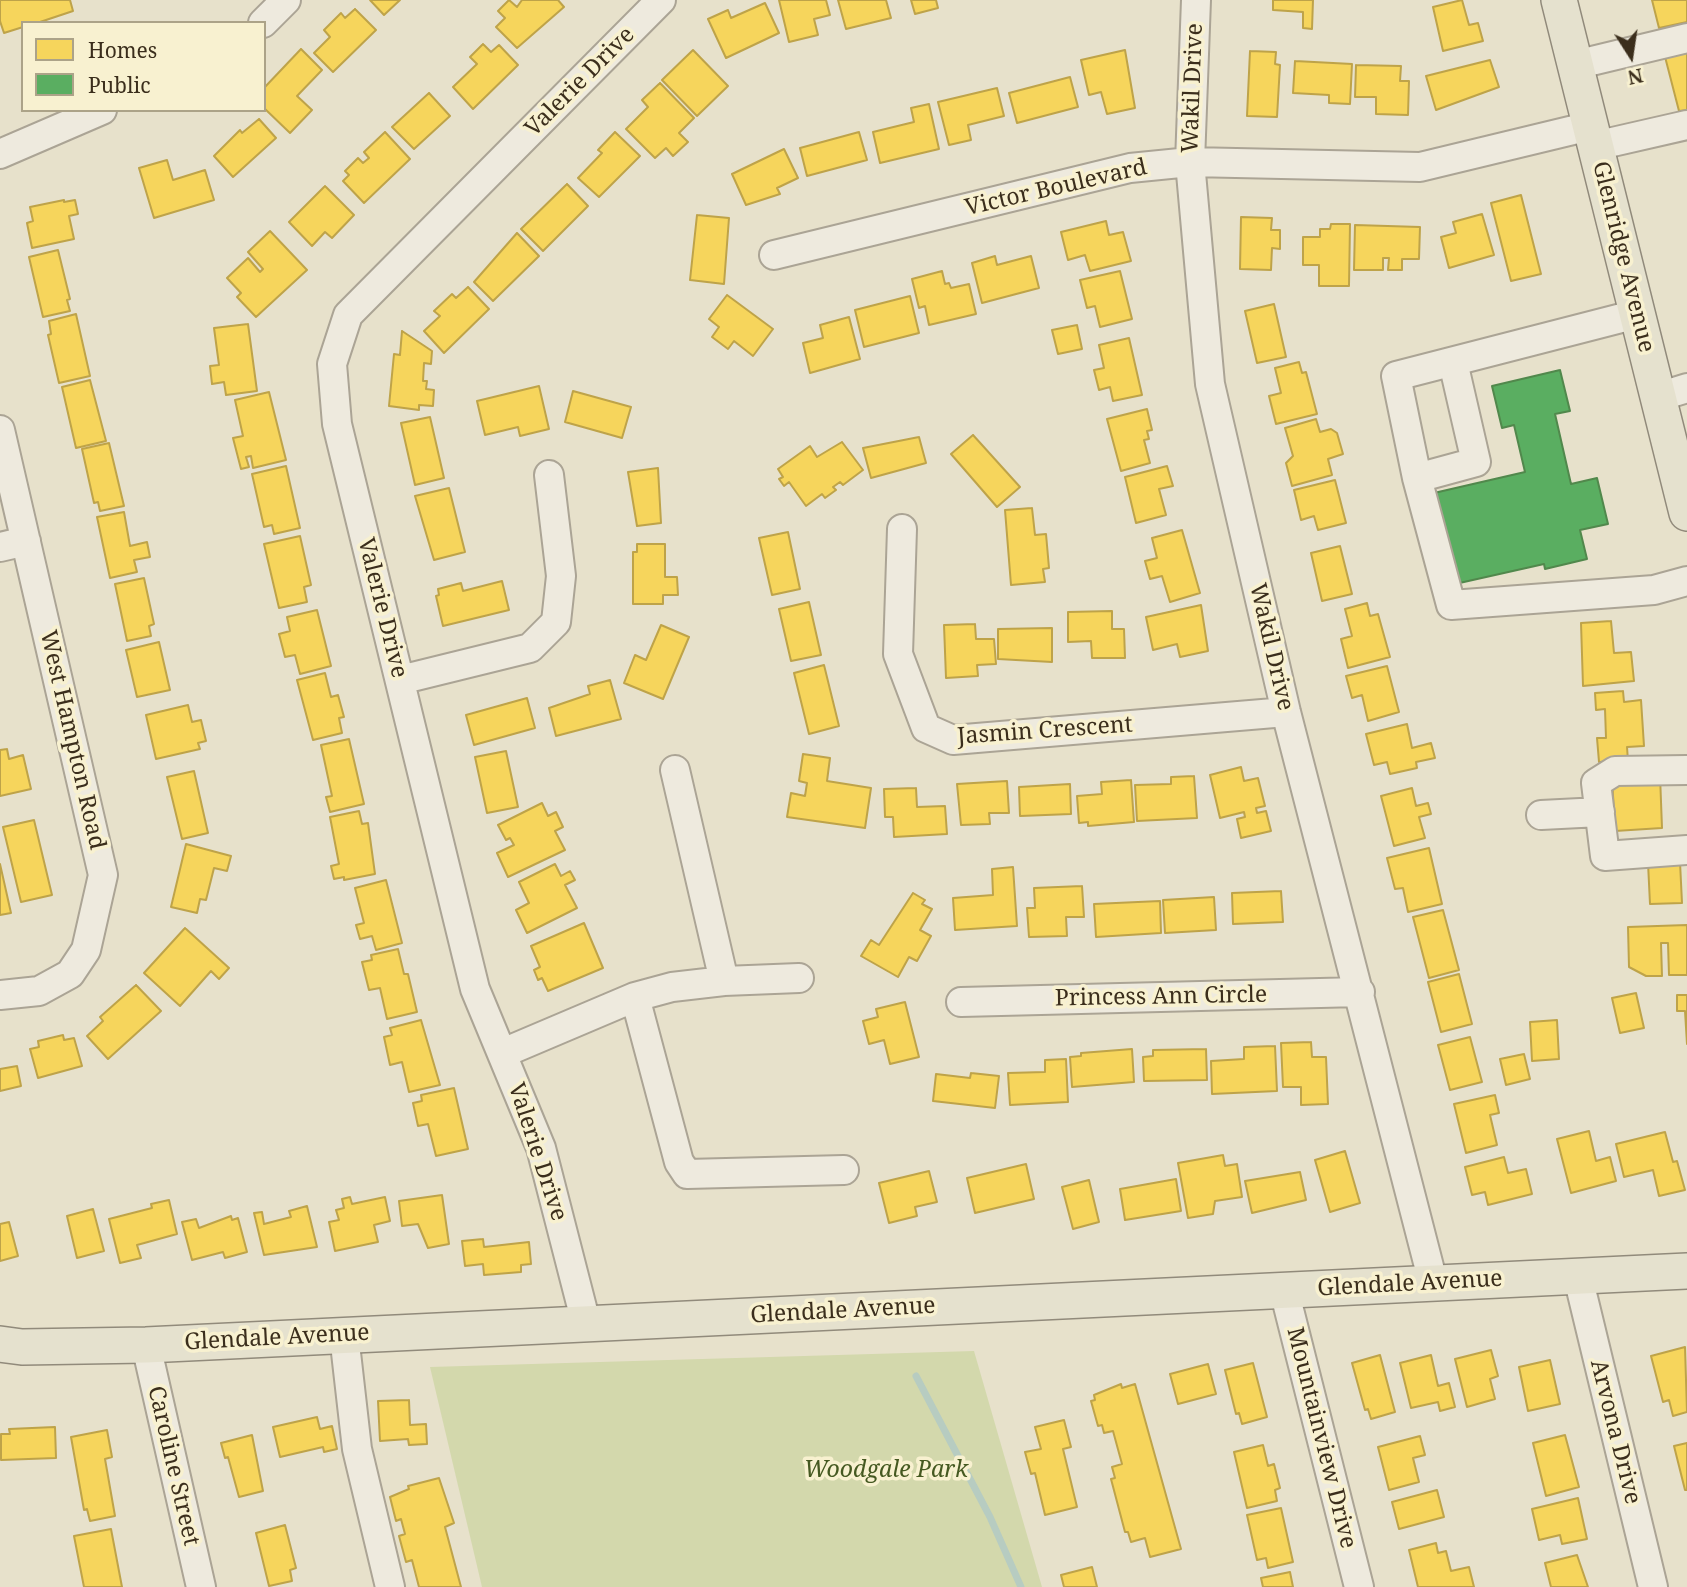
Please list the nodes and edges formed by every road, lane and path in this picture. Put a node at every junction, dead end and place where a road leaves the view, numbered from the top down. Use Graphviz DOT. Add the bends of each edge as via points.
graph roads {
  1 [pos="286,0"];
  2 [pos="661,0"];
  3 [pos="1196,0"];
  4 [pos="1559,0"];
  5 [pos="265,21"];
  6 [pos="1687,38"];
  7 [pos="1575,65"];
  8 [pos="97,112"];
  9 [pos="1687,125"];
  10 [pos="1593,136"];
  11 [pos="0,154"];
  12 [pos="1191,162"];
  13 [pos="774,256"];
  14 [pos="1637,314"];
  15 [pos="1453,362"];
  16 [pos="1673,393"];
  17 [pos="0,429"];
  18 [pos="1682,470"];
  19 [pos="549,475"];
  20 [pos="1417,478"];
  21 [pos="1687,513"];
  22 [pos="902,529"];
  23 [pos="13,544"];
  24 [pos="1687,581"];
  25 [pos="400,680"];
  26 [pos="1286,712"];
  27 [pos="675,770"];
  28 [pos="1687,770"];
  29 [pos="1600,812"];
  30 [pos="1541,815"];
  31 [pos="1687,850"];
  32 [pos="799,978"];
  33 [pos="724,981"];
  34 [pos="1360,992"];
  35 [pos="0,995"];
  36 [pos="635,997"];
  37 [pos="961,1002"];
  38 [pos="503,1053"];
  39 [pos="844,1170"];
  40 [pos="1687,1271"];
  41 [pos="1577,1277"];
  42 [pos="1433,1282"];
  43 [pos="1284,1290"];
  44 [pos="586,1323"];
  45 [pos="344,1335"];
  46 [pos="0,1344"];
  47 [pos="146,1345"];
  48 [pos="201,1587"];
  49 [pos="390,1587"];
  50 [pos="1359,1587"];
  51 [pos="1653,1587"];
  1 -- 5 [label="street"];
  2 -- 25 [label="street, Valerie Drive" via="348,315 332,364 337,424"];
  3 -- 12 [label="street, Wakil Drive"];
  4 -- 7 [label="main road, Glenridge Avenue"];
  6 -- 7 [label="street"];
  7 -- 10 [label="main road, Glenridge Avenue"];
  8 -- 11 [label="street"];
  9 -- 10 [label="street, Victor Boulevard"];
  10 -- 12 [label="street, Victor Boulevard" via="1420,167"];
  10 -- 14 [label="main road, Glenridge Avenue"];
  12 -- 13 [label="street, Victor Boulevard" via="1130,168"];
  12 -- 26 [label="street, Wakil Drive" via="1210,384"];
  14 -- 15 [label="street"];
  14 -- 16 [label="main road, Glenridge Avenue"];
  15 -- 20 [label="street" via="1396,376"];
  15 -- 20 [label="street" via="1476,462"];
  16 -- 18 [label="main road, Glenridge Avenue"];
  17 -- 23 [label="street, West Hampton Road"];
  18 -- 21 [label="main road, Glenridge Avenue"];
  19 -- 25 [label="street" via="561,576 556,622 530,648"];
  20 -- 24 [label="street" via="1451,605 1654,590"];
  22 -- 26 [label="street, Jasmin Crescent" via="898,654 926,728 953,740"];
  23 -- 35 [label="street, West Hampton Road" via="103,875 86,950 70,974 38,991"];
  25 -- 38 [label="street, Valerie Drive" via="475,989"];
  26 -- 34 [label="street, Wakil Drive"];
  27 -- 33 [label="street"];
  28 -- 29 [label="street" via="1615,772 1596,783"];
  29 -- 30 [label="street"];
  29 -- 31 [label="street" via="1605,856"];
  32 -- 33 [label="street"];
  33 -- 36 [label="street"];
  34 -- 37 [label="street, Princess Ann Circle"];
  34 -- 42 [label="street, Wakil Drive"];
  36 -- 38 [label="street"];
  36 -- 39 [label="street" via="679,1162 687,1174"];
  38 -- 44 [label="street, Valerie Drive" via="541,1148"];
  40 -- 41 [label="main road, Glendale Avenue"];
  41 -- 42 [label="main road, Glendale Avenue"];
  41 -- 51 [label="street, Arvona Drive"];
  42 -- 43 [label="main road, Glendale Avenue"];
  43 -- 44 [label="main road, Glendale Avenue"];
  43 -- 50 [label="street, Mountainview Drive"];
  44 -- 45 [label="main road, Glendale Avenue"];
  45 -- 47 [label="main road, Glendale Avenue"];
  45 -- 49 [label="street" via="357,1449"];
  46 -- 47 [label="main road, Glendale Avenue"];
  47 -- 48 [label="street, Caroline Street"];
}
